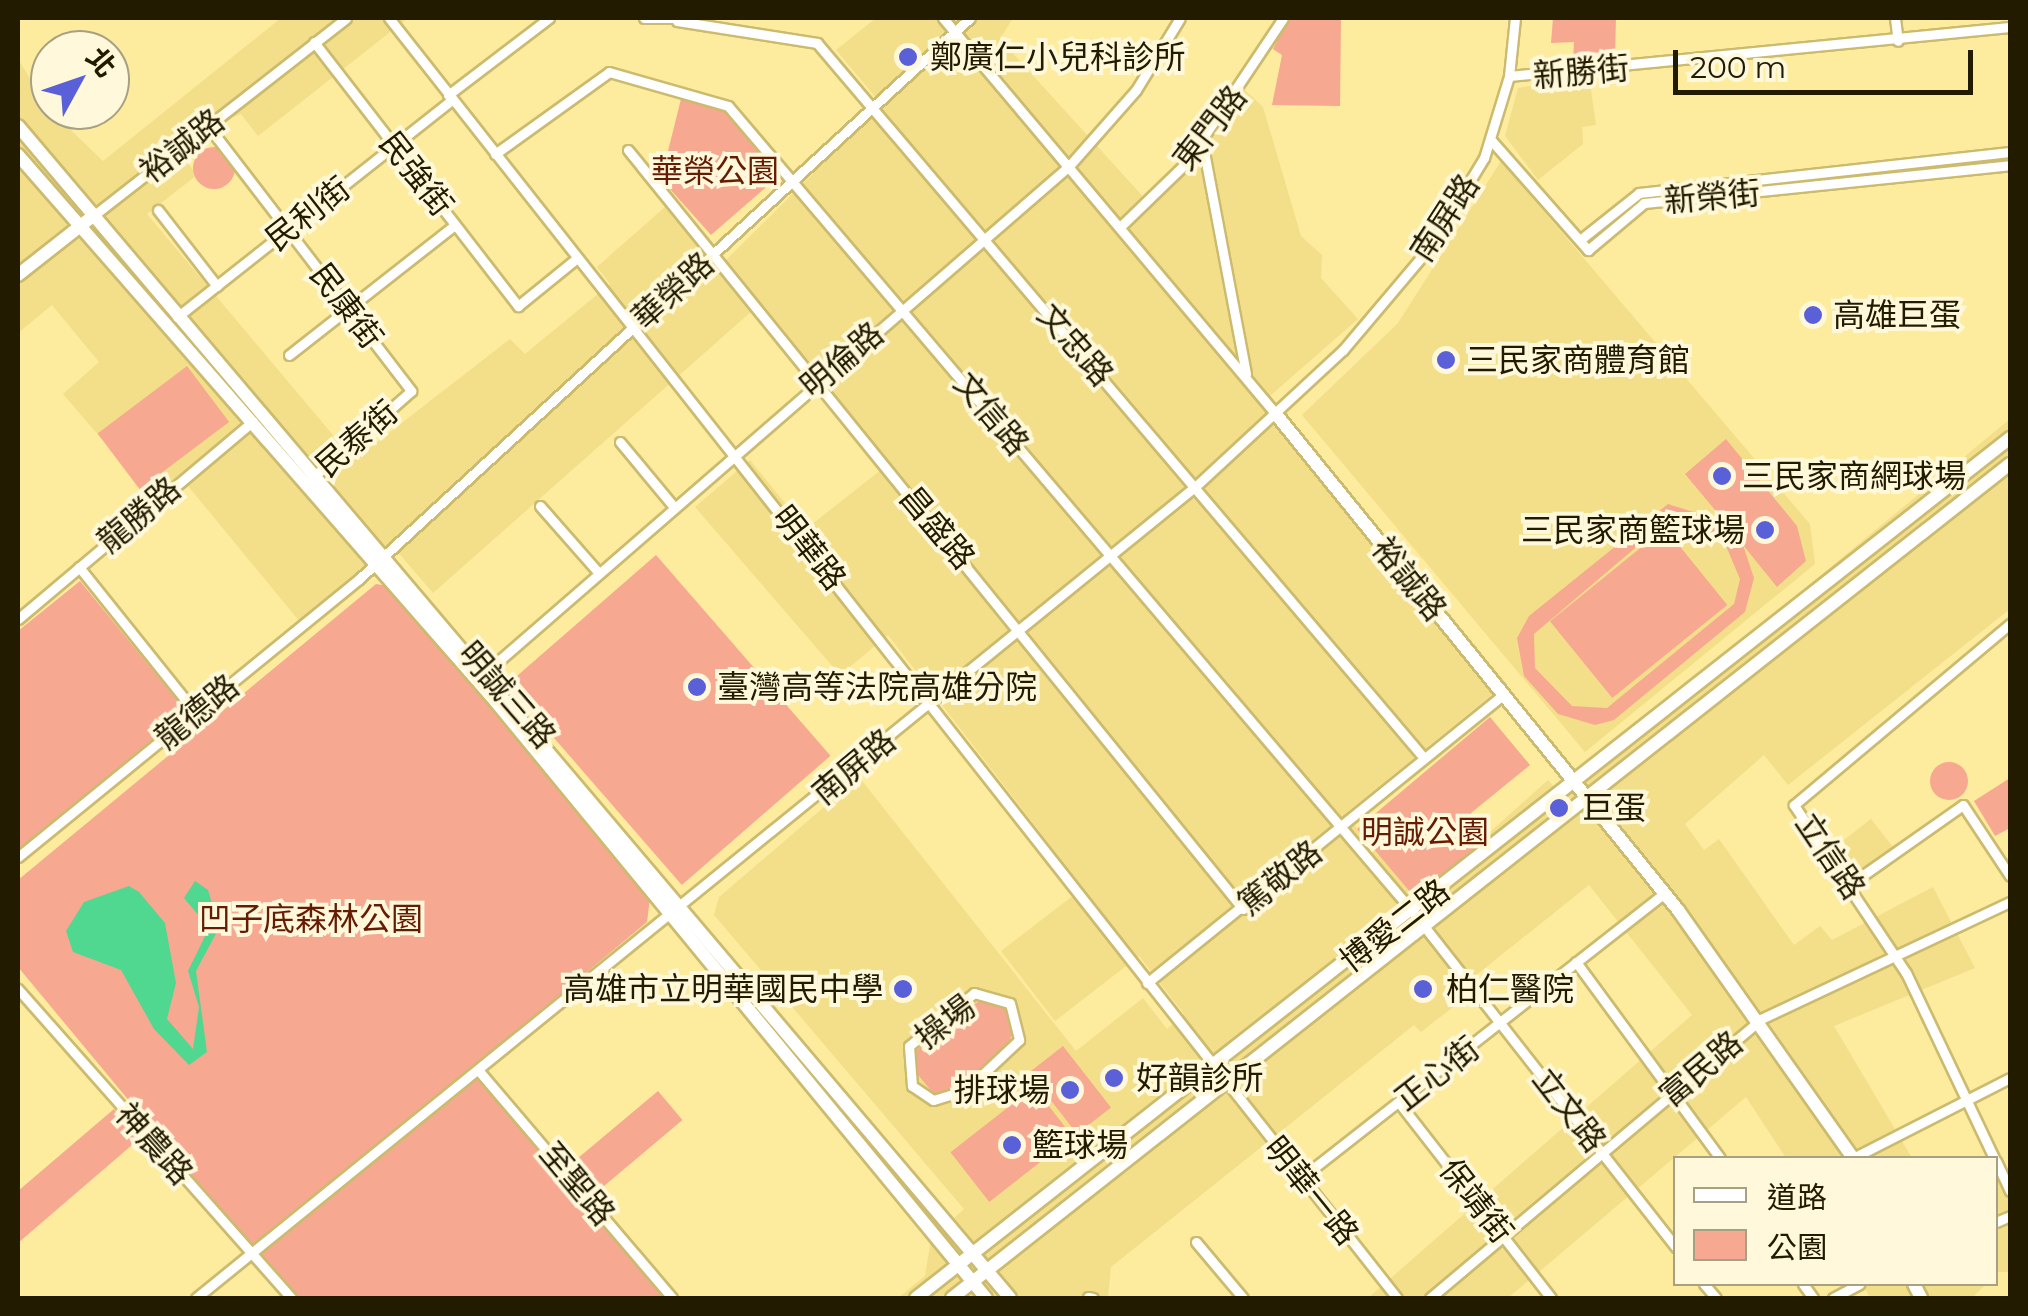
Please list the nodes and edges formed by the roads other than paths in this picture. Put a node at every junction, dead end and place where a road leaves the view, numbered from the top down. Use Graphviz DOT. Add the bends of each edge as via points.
graph roads {
  1 [pos="346,18"];
  2 [pos="389,18"];
  3 [pos="549,18"];
  4 [pos="644,18"];
  5 [pos="942,18"];
  6 [pos="970,18"];
  7 [pos="1180,18"];
  8 [pos="1284,18"];
  9 [pos="1515,18"];
  10 [pos="1894,18"];
  11 [pos="677,19"];
  12 [pos="2010,27"];
  13 [pos="955,32"];
  14 [pos="1898,41"];
  15 [pos="314,42"];
  16 [pos="1509,76"];
  17 [pos="450,97"];
  18 [pos="871,110"];
  19 [pos="18,126"];
  20 [pos="208,126"];
  21 [pos="1491,140"];
  22 [pos="1202,141"];
  23 [pos="394,146"];
  24 [pos="628,150"];
  25 [pos="2010,152"];
  26 [pos="18,154"];
  27 [pos="495,154"];
  28 [pos="1069,166"];
  29 [pos="2010,166"];
  30 [pos="1862,170"];
  31 [pos="793,181"];
  32 [pos="1866,185"];
  33 [pos="158,210"];
  34 [pos="93,216"];
  35 [pos="455,226"];
  36 [pos="1121,226"];
  37 [pos="78,228"];
  38 [pos="288,230"];
  39 [pos="1580,240"];
  40 [pos="986,242"];
  41 [pos="712,256"];
  42 [pos="577,258"];
  43 [pos="18,275"];
  44 [pos="217,286"];
  45 [pos="348,308"];
  46 [pos="902,310"];
  47 [pos="176,317"];
  48 [pos="163,328"];
  49 [pos="632,328"];
  50 [pos="289,355"];
  51 [pos="1248,380"];
  52 [pos="816,381"];
  53 [pos="411,392"];
  54 [pos="1275,413"];
  55 [pos="264,416"];
  56 [pos="248,423"];
  57 [pos="2010,438"];
  58 [pos="620,442"];
  59 [pos="734,452"];
  60 [pos="2010,464"];
  61 [pos="314,476"];
  62 [pos="302,486"];
  63 [pos="1196,486"];
  64 [pos="540,506"];
  65 [pos="674,507"];
  66 [pos="1110,555"];
  67 [pos="381,560"];
  68 [pos="79,567"];
  69 [pos="598,572"];
  70 [pos="18,619"];
  71 [pos="2010,624"];
  72 [pos="1020,628"];
  73 [pos="482,675"];
  74 [pos="1502,694"];
  75 [pos="930,704"];
  76 [pos="196,713"];
  77 [pos="1424,758"];
  78 [pos="1576,786"];
  79 [pos="1587,799"];
  80 [pos="1342,827"];
  81 [pos="18,858"];
  82 [pos="2010,876"];
  83 [pos="1849,885"];
  84 [pos="1664,893"];
  85 [pos="2010,902"];
  86 [pos="1243,909"];
  87 [pos="680,910"];
  88 [pos="1413,912"];
  89 [pos="1425,926"];
  90 [pos="1897,958"];
  91 [pos="1576,962"];
  92 [pos="1148,983"];
  93 [pos="18,990"];
  94 [pos="1010,1003"];
  95 [pos="1760,1019"];
  96 [pos="1501,1023"];
  97 [pos="1212,1066"];
  98 [pos="479,1071"];
  99 [pos="2010,1078"];
  100 [pos="1225,1082"];
  101 [pos="1676,1091"];
  102 [pos="1965,1100"];
  103 [pos="1400,1104"];
  104 [pos="1601,1153"];
  105 [pos="1719,1156"];
  106 [pos="1852,1156"];
  107 [pos="1857,1156"];
  108 [pos="1993,1156"];
  109 [pos="1998,1166"];
  110 [pos="1301,1178"];
  111 [pos="2010,1191"];
  112 [pos="1503,1237"];
  113 [pos="1196,1242"];
  114 [pos="1673,1243"];
  115 [pos="973,1252"];
  116 [pos="252,1254"];
  117 [pos="958,1264"];
  118 [pos="988,1270"];
  119 [pos="972,1282"];
  120 [pos="196,1298"];
  121 [pos="291,1298"];
  122 [pos="672,1298"];
  123 [pos="916,1298"];
  124 [pos="952,1298"];
  125 [pos="986,1298"];
  126 [pos="1010,1298"];
  127 [pos="1244,1298"];
  128 [pos="1398,1298"];
  129 [pos="1430,1298"];
  130 [pos="1551,1298"];
  1 -- 15 [label="street, 裕誠路"];
  2 -- 17 [label="street, 明華路"];
  3 -- 17 [label="street, 民利街"];
  4 -- 11 [label="street"];
  5 -- 13 [label="street, 裕誠路"];
  6 -- 13 [label="street, 華榮路"];
  7 -- 28 [label="street, 明倫路" via="1136,90"];
  8 -- 22 [label="street, 東門路"];
  9 -- 16 [label="street, 南屏路"];
  10 -- 14 [label="street"];
  11 -- 18 [label="street, 文忠路" via="809,38"];
  12 -- 14 [label="street, 新勝街"];
  13 -- 18 [label="street, 華榮路"];
  13 -- 28 [label="street, 裕誠路"];
  14 -- 16 [label="street, 新勝街"];
  15 -- 20 [label="street, 裕誠路"];
  15 -- 23 [label="street, 民強街"];
  16 -- 21 [label="street, 南屏路"];
  17 -- 23 [label="street, 民利街"];
  17 -- 27 [label="street, 明華路"];
  18 -- 31 [label="street, 華榮路"];
  18 -- 40 [label="street, 文忠路"];
  19 -- 34 [label="street, 明誠三路"];
  20 -- 34 [label="street, 裕誠路"];
  20 -- 38 [label="street, 民康街"];
  21 -- 39 [label="street, 新榮街"];
  21 -- 54 [label="street, 南屏路" via="1430,247"];
  22 -- 36 [label="street, 東門路"];
  22 -- 51 [label="street"];
  23 -- 35 [label="street, 民強街"];
  23 -- 38 [label="street, 民利街"];
  24 -- 41 [label="street, 昌盛路"];
  25 -- 30 [label="street, 新榮街"];
  26 -- 37 [label="street, 明誠三路"];
  27 -- 31 [label="street, 文信路" via="620,71 719,100"];
  27 -- 42 [label="street, 明華路"];
  28 -- 36 [label="street, 裕誠路"];
  28 -- 40 [label="street, 明倫路"];
  29 -- 32 [label="street, 新榮街"];
  30 -- 32 [label="street"];
  30 -- 39 [label="street, 新榮街" via="1639,193"];
  31 -- 41 [label="street, 華榮路"];
  31 -- 46 [label="street, 文信路"];
  32 -- 39 [label="street, 新榮街" via="1644,203 1588,250"];
  33 -- 44 [label="street"];
  34 -- 37 [label="street, 裕誠路"];
  34 -- 47 [label="street, 明誠三路"];
  35 -- 42 [label="street, 民強街" via="518,306"];
  35 -- 45 [label="street"];
  36 -- 51 [label="street, 裕誠路"];
  37 -- 43 [label="street, 裕誠路"];
  37 -- 48 [label="street, 明誠三路"];
  38 -- 44 [label="street, 民利街"];
  38 -- 45 [label="street, 民康街"];
  40 -- 46 [label="street, 明倫路"];
  40 -- 63 [label="street, 文忠路"];
  41 -- 49 [label="street, 華榮路"];
  41 -- 52 [label="street, 昌盛路"];
  42 -- 49 [label="street, 明華路"];
  44 -- 47 [label="street, 民利街"];
  45 -- 50 [label="street"];
  45 -- 53 [label="street, 民康街"];
  46 -- 52 [label="street, 明倫路"];
  46 -- 66 [label="street, 文信路"];
  47 -- 48 [label="street, 民利街"];
  47 -- 55 [label="street, 明誠三路"];
  48 -- 56 [label="street, 明誠三路"];
  49 -- 59 [label="street, 明華路"];
  49 -- 67 [label="street, 華榮路"];
  51 -- 54 [label="street, 裕誠路"];
  52 -- 59 [label="street, 明倫路"];
  52 -- 72 [label="street, 昌盛路"];
  53 -- 61 [label="street, 民泰街"];
  54 -- 63 [label="street, 南屏路"];
  54 -- 74 [label="street, 裕誠路"];
  55 -- 56 [label="street, 龍勝路"];
  55 -- 61 [label="street, 明誠三路"];
  56 -- 62 [label="street, 明誠三路"];
  56 -- 68 [label="street, 龍勝路"];
  57 -- 78 [label="street, 博愛二路"];
  58 -- 65 [label="street"];
  59 -- 65 [label="street, 明倫路"];
  59 -- 75 [label="street, 明華路"];
  60 -- 79 [label="street, 博愛二路"];
  61 -- 62 [label="street, 民泰街"];
  61 -- 67 [label="street, 明誠三路"];
  62 -- 67 [label="street, 明誠三路"];
  63 -- 66 [label="street, 南屏路"];
  63 -- 77 [label="street, 文忠路"];
  64 -- 69 [label="street"];
  65 -- 69 [label="street, 明倫路"];
  66 -- 72 [label="street, 南屏路"];
  66 -- 80 [label="street, 文信路"];
  67 -- 73 [label="street, 明誠三路"];
  67 -- 76 [label="street, 龍德路"];
  68 -- 70 [label="street, 龍勝路"];
  68 -- 76 [label="street"];
  69 -- 73 [label="street, 明倫路"];
  71 -- 83 [label="street, 立信路" via="1797,799"];
  72 -- 75 [label="street, 南屏路"];
  72 -- 86 [label="street, 昌盛路"];
  73 -- 87 [label="street, 明誠三路"];
  74 -- 77 [label="street, 篤敬路"];
  74 -- 78 [label="street, 裕誠路"];
  75 -- 87 [label="street, 南屏路"];
  75 -- 92 [label="street, 明華路"];
  76 -- 81 [label="street, 龍德路"];
  77 -- 80 [label="street, 篤敬路"];
  78 -- 79 [label="street, 裕誠路"];
  78 -- 88 [label="street, 博愛二路"];
  79 -- 84 [label="street, 裕誠路"];
  79 -- 89 [label="street, 博愛二路"];
  80 -- 86 [label="street, 篤敬路"];
  80 -- 88 [label="street, 文信路"];
  82 -- 83 [label="street" via="1963,804"];
  83 -- 90 [label="street, 立信路"];
  84 -- 91 [label="street, 正心街"];
  84 -- 95 [label="street, 裕誠路"];
  85 -- 90 [label="street, 富民路"];
  86 -- 92 [label="street, 篤敬路"];
  87 -- 98 [label="street, 南屏路"];
  87 -- 115 [label="street, 明誠三路"];
  87 -- 117 [label="street, 明誠三路"];
  88 -- 89 [label="street, 文信路"];
  88 -- 97 [label="street, 博愛二路"];
  89 -- 96 [label="street, 立文路"];
  89 -- 100 [label="street, 博愛二路"];
  90 -- 95 [label="street, 富民路"];
  90 -- 102 [label="street, 立信路"];
  91 -- 96 [label="street, 正心街"];
  91 -- 101 [label="street"];
  92 -- 97 [label="street, 明華路"];
  93 -- 116 [label="street, 神農路"];
  94 -- 94 [label="street, 操場" via="974,993 936,1022 909,1046 912,1086 949,1100 988,1072 1019,1040"];
  95 -- 101 [label="street, 富民路"];
  95 -- 106 [label="street, 裕誠路"];
  96 -- 103 [label="street, 正心街"];
  96 -- 104 [label="street, 立文路"];
  97 -- 100 [label="street, 明華路"];
  97 -- 115 [label="street, 博愛二路"];
  98 -- 116 [label="street, 南屏路"];
  98 -- 122 [label="street, 至聖路"];
  99 -- 102 [label="street"];
  100 -- 110 [label="street, 明華一路"];
  100 -- 118 [label="street, 博愛二路"];
  101 -- 104 [label="street, 富民路"];
  101 -- 105 [label="street"];
  102 -- 107 [label="street"];
  102 -- 108 [label="street, 立信路"];
  103 -- 110 [label="street, 正心街"];
  103 -- 112 [label="street, 保靖街"];
  104 -- 112 [label="street, 富民路"];
  104 -- 114 [label="street, 立文路"];
  109 -- 111 [label="street, 立信路"];
  110 -- 128 [label="street, 明華一路"];
  112 -- 129 [label="street, 富民路"];
  112 -- 130 [label="street, 保靖街"];
  113 -- 127 [label="street"];
  115 -- 117 [label="street, 博愛二路"];
  115 -- 118 [label="street, 明誠三路"];
  116 -- 120 [label="street, 南屏路"];
  116 -- 121 [label="street, 神農路"];
  117 -- 119 [label="street, 明誠三路"];
  117 -- 123 [label="street, 博愛二路"];
  118 -- 119 [label="street, 博愛二路"];
  118 -- 126 [label="street, 明誠三路"];
  119 -- 124 [label="street, 博愛二路"];
  119 -- 125 [label="street, 明誠三路"];
}
